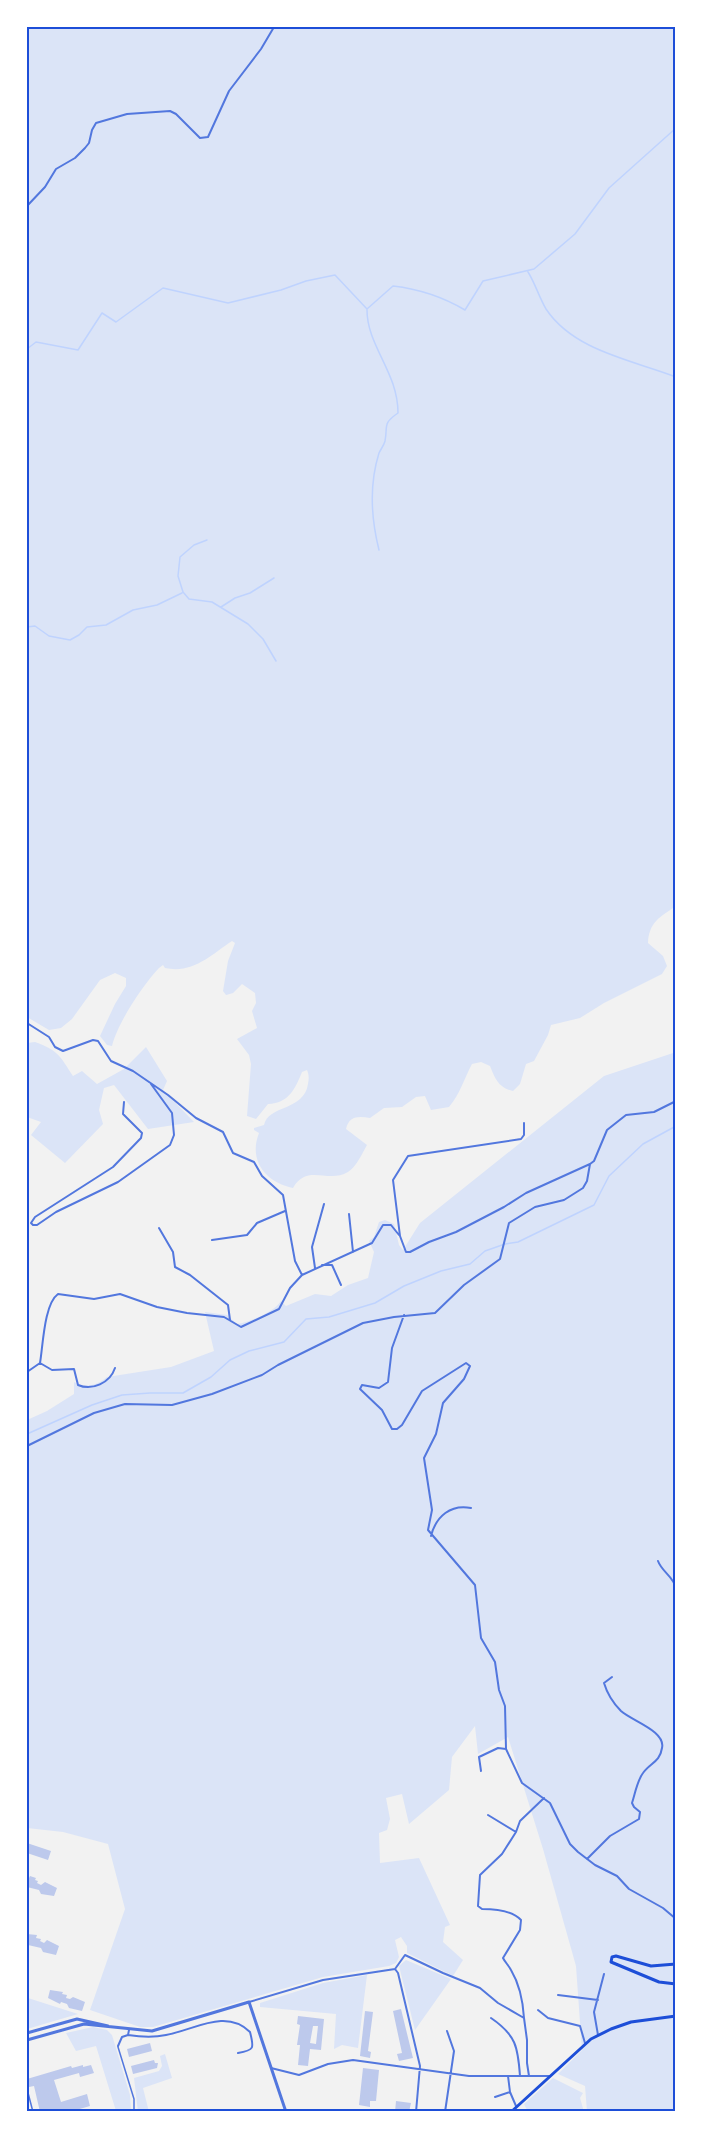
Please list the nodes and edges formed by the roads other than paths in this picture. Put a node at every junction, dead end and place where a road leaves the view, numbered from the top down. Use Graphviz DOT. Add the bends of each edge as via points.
graph roads {
  1 [pos="274,27"];
  2 [pos="27,206"];
  3 [pos="27,1023"];
  4 [pos="151,1084"];
  5 [pos="676,1101"];
  6 [pos="124,1102"];
  7 [pos="524,1123"];
  8 [pos="590,1164"];
  9 [pos="324,1204"];
  10 [pos="285,1211"];
  11 [pos="349,1215"];
  12 [pos="159,1228"];
  13 [pos="400,1236"];
  14 [pos="212,1240"];
  15 [pos="353,1252"];
  16 [pos="320,1265"];
  17 [pos="315,1268"];
  18 [pos="302,1275"];
  19 [pos="341,1285"];
  20 [pos="404,1315"];
  21 [pos="230,1320"];
  22 [pos="40,1363"];
  23 [pos="115,1368"];
  24 [pos="27,1372"];
  25 [pos="27,1446"];
  26 [pos="471,1508"];
  27 [pos="431,1536"];
  28 [pos="658,1561"];
  29 [pos="676,1588"];
  30 [pos="612,1677"];
  31 [pos="506,1749"];
  32 [pos="481,1771"];
  33 [pos="545,1798"];
  34 [pos="488,1815"];
  35 [pos="516,1832"];
  36 [pos="587,1859"];
  37 [pos="676,1919"];
  38 [pos="676,1964"];
  39 [pos="394,1969"];
  40 [pos="604,1974"];
  41 [pos="676,1984"];
  42 [pos="558,1995"];
  43 [pos="598,2000"];
  44 [pos="249,2002"];
  45 [pos="538,2010"];
  46 [pos="676,2016"];
  47 [pos="491,2018"];
  48 [pos="524,2018"];
  49 [pos="116,2028"];
  50 [pos="447,2031"];
  51 [pos="129,2032"];
  52 [pos="27,2033"];
  53 [pos="598,2035"];
  54 [pos="27,2040"];
  55 [pos="585,2043"];
  56 [pos="118,2046"];
  57 [pos="238,2053"];
  58 [pos="271,2068"];
  59 [pos="420,2069"];
  60 [pos="450,2073"];
  61 [pos="508,2076"];
  62 [pos="520,2076"];
  63 [pos="529,2076"];
  64 [pos="550,2076"];
  65 [pos="27,2090"];
  66 [pos="510,2092"];
  67 [pos="495,2097"];
  68 [pos="516,2107"];
  69 [pos="33,2112"];
  70 [pos="134,2112"];
  71 [pos="286,2112"];
  72 [pos="416,2112"];
  73 [pos="445,2112"];
  74 [pos="511,2112"];
  1 -- 2 [label="street" via="229,91 208,137 200,138 170,111 127,114 96,123 85,148 56,169"];
  3 -- 4 [label="street" via="50,1037 63,1052 98,1041 111,1060"];
  4 -- 6 [label="street" via="171,1110 174,1135 170,1145 118,1182 33,1225 35,1217 116,1165 141,1138 142,1133 123,1114"];
  4 -- 10 [label="street" via="196,1118 223,1132 233,1152 254,1162 262,1176 283,1195"];
  5 -- 8 [label="street" via="654,1112 626,1115 607,1130"];
  7 -- 13 [label="street" via="521,1139 409,1155 393,1180"];
  8 -- 13 [label="street" via="526,1193 456,1233 410,1252 405,1251"];
  8 -- 20 [label="street" via="583,1188 564,1200 535,1207 509,1224 500,1259 438,1310 430,1315"];
  9 -- 17 [label="street" via="312,1247"];
  10 -- 14 [label="street" via="255,1224 248,1234"];
  10 -- 18 [label="street"];
  11 -- 15 [label="street"];
  12 -- 21 [label="street" via="173,1252 175,1267 228,1305"];
  13 -- 15 [label="street" via="385,1224 374,1242"];
  15 -- 16 [label="street"];
  16 -- 17 [label="street"];
  16 -- 19 [label="street" via="332,1266"];
  17 -- 18 [label="street"];
  18 -- 21 [label="street" via="276,1311 241,1327"];
  20 -- 25 [label="street" via="353,1327 262,1375 213,1394 172,1405 125,1404 94,1413"];
  20 -- 27 [label="street" via="392,1348 388,1382 379,1388 360,1387 382,1410 392,1429 402,1425 422,1391 466,1363 470,1366 445,1400 436,1434 424,1458 432,1510 428,1528"];
  21 -- 22 [label="street" via="157,1307 120,1294 90,1299 60,1293 53,1298 46,1322"];
  22 -- 23 [label="street" via="52,1370 74,1369 78,1385 83,1387 101,1384"];
  22 -- 24 [label="street"];
  26 -- 27 [label="street" via="457,1508 444,1514 434,1524"];
  27 -- 31 [label="street" via="475,1585 481,1638 495,1662 505,1706"];
  28 -- 29 [label="street"];
  30 -- 36 [label="street" via="604,1683 613,1701 637,1723 654,1731 663,1745 659,1759 642,1773 632,1803 640,1812 639,1819 610,1836"];
  31 -- 32 [label="street" via="498,1748 479,1757"];
  31 -- 33 [label="street" via="522,1783"];
  33 -- 35 [label="street" via="520,1821"];
  33 -- 36 [label="street" via="570,1844"];
  34 -- 35 [label="street"];
  35 -- 48 [label="street" via="502,1854 480,1875 478,1906 516,1915 521,1920 520,1930 503,1958 519,1987"];
  36 -- 37 [label="street"];
  38 -- 41 [label="main road" via="651,1966 616,1956 611,1962 659,1982"];
  39 -- 44 [label="street" via="323,1980"];
  39 -- 48 [label="street" via="405,1956 480,1988"];
  39 -- 59 [label="street"];
  40 -- 43 [label="street"];
  42 -- 43 [label="street"];
  43 -- 53 [label="street" via="594,2012"];
  44 -- 51 [label="street" via="152,2031"];
  44 -- 58 [label="street"];
  45 -- 55 [label="street" via="548,2018 580,2026"];
  46 -- 53 [label="main road" via="631,2022"];
  47 -- 62 [label="street" via="515,2042"];
  48 -- 63 [label="street"];
  49 -- 51 [label="street"];
  49 -- 52 [label="street" via="77,2019"];
  49 -- 54 [label="street" via="79,2025"];
  50 -- 60 [label="street" via="453,2050"];
  51 -- 56 [label="street"];
  51 -- 57 [label="street" via="154,2037 230,2020 250,2032 252,2049"];
  53 -- 55 [label="main road"];
  55 -- 64 [label="main road"];
  56 -- 70 [label="lane" via="134,2099"];
  58 -- 59 [label="street" via="297,2075 328,2064 353,2061"];
  58 -- 71 [label="street"];
  59 -- 60 [label="street"];
  59 -- 72 [label="street"];
  60 -- 61 [label="street"];
  60 -- 73 [label="street"];
  61 -- 62 [label="street"];
  61 -- 66 [label="street"];
  62 -- 63 [label="street"];
  63 -- 64 [label="street"];
  64 -- 68 [label="main road"];
  65 -- 69 [label="lane"];
  66 -- 67 [label="street"];
  66 -- 68 [label="street"];
  68 -- 74 [label="main road"];
}
